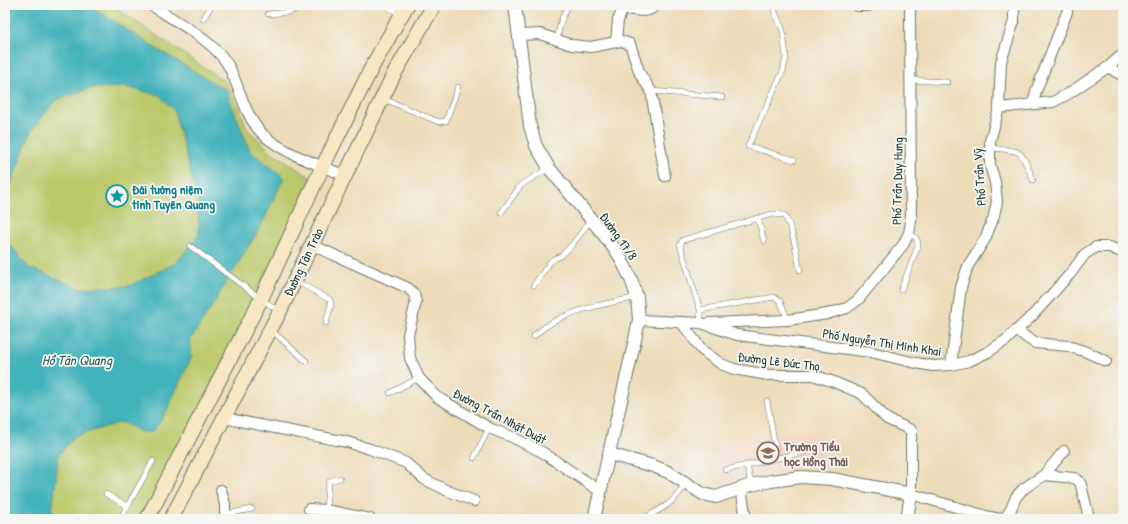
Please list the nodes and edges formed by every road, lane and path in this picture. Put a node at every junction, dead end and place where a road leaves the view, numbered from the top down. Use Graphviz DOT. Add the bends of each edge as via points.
graph roads {
  1 [pos="151,5"];
  2 [pos="212,5"];
  3 [pos="307,5"];
  4 [pos="384,5"];
  5 [pos="434,5"];
  6 [pos="515,5"];
  7 [pos="568,5"];
  8 [pos="655,5"];
  9 [pos="772,5"];
  10 [pos="858,5"];
  11 [pos="868,5"];
  12 [pos="910,5"];
  13 [pos="1014,5"];
  14 [pos="404,10"];
  15 [pos="1067,12"];
  16 [pos="268,14"];
  17 [pos="203,19"];
  18 [pos="519,35"];
  19 [pos="557,39"];
  20 [pos="616,42"];
  21 [pos="1123,54"];
  22 [pos="1108,67"];
  23 [pos="1123,76"];
  24 [pos="911,80"];
  25 [pos="947,82"];
  26 [pos="458,87"];
  27 [pos="651,91"];
  28 [pos="722,97"];
  29 [pos="383,98"];
  30 [pos="1034,104"];
  31 [pos="1000,108"];
  32 [pos="989,148"];
  33 [pos="794,160"];
  34 [pos="323,166"];
  35 [pos="549,168"];
  36 [pos="346,176"];
  37 [pos="665,176"];
  38 [pos="1033,180"];
  39 [pos="502,213"];
  40 [pos="758,218"];
  41 [pos="591,219"];
  42 [pos="909,233"];
  43 [pos="764,241"];
  44 [pos="312,245"];
  45 [pos="190,246"];
  46 [pos="1123,253"];
  47 [pos="800,270"];
  48 [pos="294,280"];
  49 [pos="534,285"];
  50 [pos="901,290"];
  51 [pos="637,297"];
  52 [pos="261,300"];
  53 [pos="700,310"];
  54 [pos="280,311"];
  55 [pos="639,320"];
  56 [pos="788,320"];
  57 [pos="681,322"];
  58 [pos="326,323"];
  59 [pos="701,323"];
  60 [pos="270,329"];
  61 [pos="1017,330"];
  62 [pos="534,336"];
  63 [pos="1106,361"];
  64 [pos="306,362"];
  65 [pos="951,365"];
  66 [pos="419,378"];
  67 [pos="390,393"];
  68 [pos="767,401"];
  69 [pos="224,418"];
  70 [pos="489,428"];
  71 [pos="1064,451"];
  72 [pos="804,452"];
  73 [pos="609,454"];
  74 [pos="474,458"];
  75 [pos="777,458"];
  76 [pos="153,461"];
  77 [pos="747,465"];
  78 [pos="725,470"];
  79 [pos="1044,474"];
  80 [pos="340,478"];
  81 [pos="686,483"];
  82 [pos="746,487"];
  83 [pos="222,490"];
  84 [pos="600,491"];
  85 [pos="106,494"];
  86 [pos="911,494"];
  87 [pos="474,501"];
  88 [pos="127,506"];
  89 [pos="252,509"];
  90 [pos="309,509"];
  91 [pos="326,510"];
  92 [pos="226,516"];
  93 [pos="644,518"];
  94 [pos="120,519"];
  95 [pos="147,519"];
  96 [pos="171,519"];
  97 [pos="370,519"];
  98 [pos="594,519"];
  99 [pos="746,519"];
  100 [pos="906,519"];
  101 [pos="1091,519"];
  1 -- 34 [label="street" via="204,40 217,52 227,64 246,108 258,128 269,139 288,151"];
  2 -- 17 [label="lane"];
  3 -- 16 [label="lane" via="289,12"];
  4 -- 14 [label="lane"];
  5 -- 29 [label="main road, Đường Tân Trào"];
  6 -- 18 [label="street, Đường 17/8"];
  7 -- 19 [label="lane"];
  8 -- 20 [label="street" via="647,11 622,11 618,20"];
  9 -- 33 [label="lane" via="783,31 786,58 783,71 748,146"];
  10 -- 11 [label="street"];
  12 -- 24 [label="street, Phố Trần Duy Hưng"];
  13 -- 31 [label="street, Phố Trần Vỹ" via="1013,26 1001,62"];
  14 -- 34 [label="main road, Đường Tân Trào" via="372,65"];
  15 -- 30 [label="street" via="1036,91"];
  18 -- 19 [label="street" via="540,34"];
  18 -- 35 [label="street, Đường 17/8" via="530,126 536,146"];
  19 -- 20 [label="street" via="572,45 591,47"];
  20 -- 27 [label="street" via="630,44 640,74"];
  21 -- 22 [label="street"];
  22 -- 23 [label="street"];
  22 -- 30 [label="street" via="1053,102"];
  24 -- 25 [label="lane"];
  24 -- 42 [label="street, Phố Trần Duy Hưng"];
  26 -- 29 [label="lane" via="446,121 443,122"];
  27 -- 28 [label="lane"];
  27 -- 37 [label="street"];
  29 -- 36 [label="main road, Đường Tân Trào"];
  30 -- 31 [label="street"];
  31 -- 32 [label="street, Phố Trần Vỹ"];
  32 -- 38 [label="lane" via="1017,150 1024,157"];
  32 -- 65 [label="street, Phố Trần Vỹ" via="995,182 994,219 986,239 968,266 961,286"];
  34 -- 36 [label="street"];
  34 -- 52 [label="main road, Đường Tân Trào"];
  35 -- 39 [label="lane" via="522,184"];
  35 -- 41 [label="street, Đường 17/8"];
  36 -- 44 [label="main road, Đường Tân Trào"];
  40 -- 43 [label="lane"];
  40 -- 47 [label="lane" via="772,214 784,215"];
  40 -- 53 [label="lane" via="683,240 680,245"];
  41 -- 49 [label="lane" via="571,246 551,261"];
  41 -- 51 [label="street, Đường 17/8" via="619,255"];
  42 -- 50 [label="lane" via="916,237 918,246"];
  42 -- 56 [label="street, Phố Trần Duy Hưng" via="903,245 858,300 847,308"];
  44 -- 48 [label="main road, Đường Tân Trào"];
  44 -- 66 [label="street, Đường Trần Nhật Duật" via="408,288 414,294 416,302 408,335 410,358"];
  45 -- 52 [label="lane"];
  46 -- 61 [label="street, Phố Nguyễn Thị Minh Khai" via="1110,247 1096,247 1085,254 1070,274"];
  48 -- 54 [label="main road, Đường Tân Trào"];
  48 -- 58 [label="lane" via="330,300"];
  51 -- 55 [label="street, Đường 17/8"];
  51 -- 62 [label="lane" via="564,316"];
  52 -- 54 [label="lane"];
  52 -- 95 [label="main road, Đường Tân Trào"];
  53 -- 56 [label="lane" via="774,297 780,301"];
  53 -- 59 [label="lane"];
  54 -- 60 [label="main road, Đường Tân Trào"];
  55 -- 57 [label="street, Phố Nguyễn Thị Minh Khai"];
  55 -- 73 [label="street, Đường 17/8"];
  56 -- 59 [label="street, Phố Trần Duy Hưng"];
  57 -- 59 [label="street, Phố Nguyễn Thị Minh Khai"];
  57 -- 86 [label="street, Đường Lê Đức Thọ" via="702,350 721,364 748,372 768,375 813,375 834,382 862,394 887,419 911,430"];
  59 -- 65 [label="street, Phố Nguyễn Thị Minh Khai" via="737,335 871,352 933,366"];
  60 -- 64 [label="lane"];
  60 -- 69 [label="main road, Đường Tân Trào"];
  61 -- 63 [label="street" via="1035,343 1068,346"];
  61 -- 65 [label="street, Phố Nguyễn Thị Minh Khai" via="988,352 969,361"];
  66 -- 67 [label="lane"];
  66 -- 70 [label="street, Đường Trần Nhật Duật" via="437,397"];
  68 -- 75 [label="lane"];
  69 -- 87 [label="street" via="348,442 406,464 424,479"];
  69 -- 96 [label="main road, Đường Tân Trào"];
  70 -- 74 [label="lane"];
  70 -- 84 [label="street, Đường Trần Nhật Duật" via="542,452"];
  71 -- 79 [label="street"];
  72 -- 75 [label="lane"];
  73 -- 81 [label="street" via="653,466"];
  73 -- 84 [label="street, Đường 17/8"];
  75 -- 77 [label="lane"];
  76 -- 88 [label="lane"];
  77 -- 78 [label="lane"];
  77 -- 82 [label="lane"];
  79 -- 86 [label="street" via="1023,489 1006,517 1000,519"];
  79 -- 101 [label="street" via="1079,481"];
  80 -- 91 [label="lane" via="330,481 328,485"];
  81 -- 82 [label="street" via="703,494 716,496"];
  81 -- 93 [label="lane" via="669,505"];
  82 -- 86 [label="street" via="801,477 840,480"];
  82 -- 99 [label="street"];
  83 -- 92 [label="street"];
  84 -- 98 [label="street, Đường 17/8"];
  85 -- 88 [label="lane"];
  86 -- 100 [label="street"];
  88 -- 94 [label="lane"];
  89 -- 92 [label="lane"];
  90 -- 91 [label="street"];
  91 -- 97 [label="street"];
}
